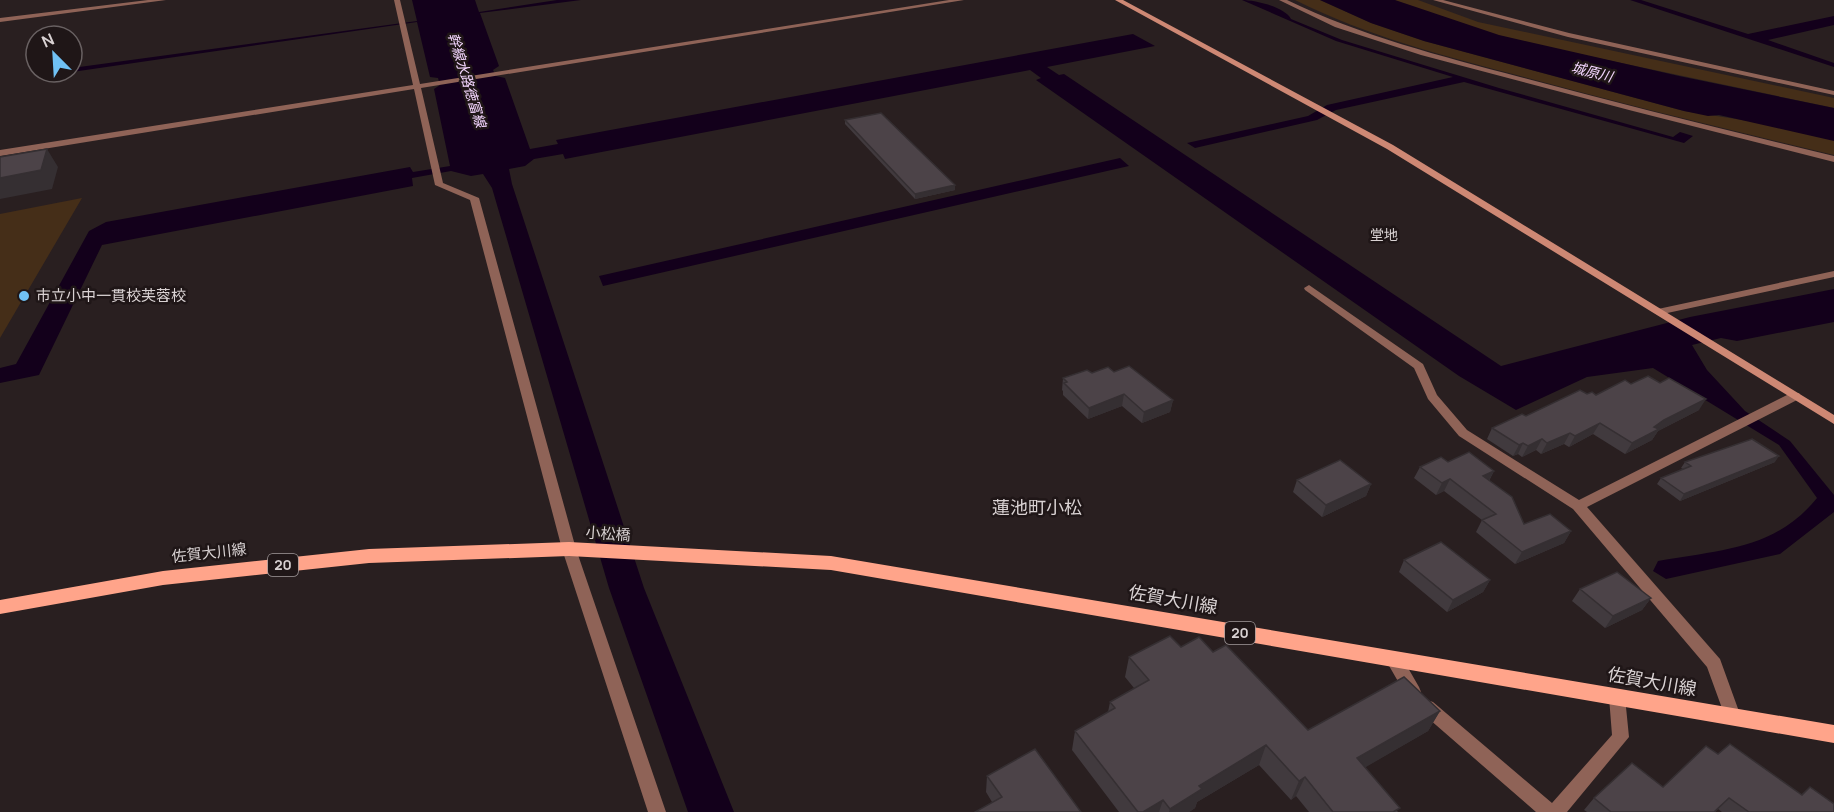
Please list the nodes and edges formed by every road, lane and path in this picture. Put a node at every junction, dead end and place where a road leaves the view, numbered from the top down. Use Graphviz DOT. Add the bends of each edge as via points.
graph roads {
  1 [pos="163,0"];
  2 [pos="397,0"];
  3 [pos="961,0"];
  4 [pos="1282,0"];
  5 [pos="1436,0"];
  6 [pos="1121,2"];
  7 [pos="0,20"];
  8 [pos="417,85"];
  9 [pos="1834,93"];
  10 [pos="0,153"];
  11 [pos="1834,159"];
  12 [pos="1834,274"];
  13 [pos="1308,288"];
  14 [pos="1658,312"];
  15 [pos="1795,396"];
  16 [pos="1834,420"];
  17 [pos="1578,506"];
  18 [pos="569,549"];
  19 [pos="644,554"];
  20 [pos="0,607"];
  21 [pos="1394,659"];
  22 [pos="1617,697"];
  23 [pos="1732,717"];
  24 [pos="1834,734"];
  25 [pos="657,812"];
  26 [pos="1549,812"];
  27 [pos="1556,812"];
  1 -- 7 [label="street"];
  2 -- 8 [label="street"];
  3 -- 8 [label="street"];
  4 -- 11 [label="street" via="1355,33 1431,56"];
  5 -- 9 [label="street" via="1568,35"];
  6 -- 14 [label="street" via="1390,147"];
  8 -- 10 [label="street"];
  8 -- 18 [label="street" via="439,185 474,198"];
  12 -- 14 [label="street"];
  13 -- 17 [label="street" via="1419,366 1432,396 1463,433"];
  14 -- 15 [label="street"];
  15 -- 16 [label="street"];
  15 -- 17 [label="street"];
  17 -- 23 [label="street" via="1714,664"];
  18 -- 19 [label="main road, 小松橋 / 20"];
  18 -- 20 [label="main road, 佐賀大川線 / 20" via="369,556 163,578"];
  18 -- 25 [label="street"];
  19 -- 21 [label="main road, 佐賀大川線 / 20" via="831,564"];
  21 -- 22 [label="main road, 佐賀大川線 / 20"];
  21 -- 26 [label="street" via="1417,699"];
  22 -- 23 [label="main road, 佐賀大川線 / 20"];
  22 -- 27 [label="street" via="1621,737"];
  23 -- 24 [label="main road, 佐賀大川線 / 20"];
}
